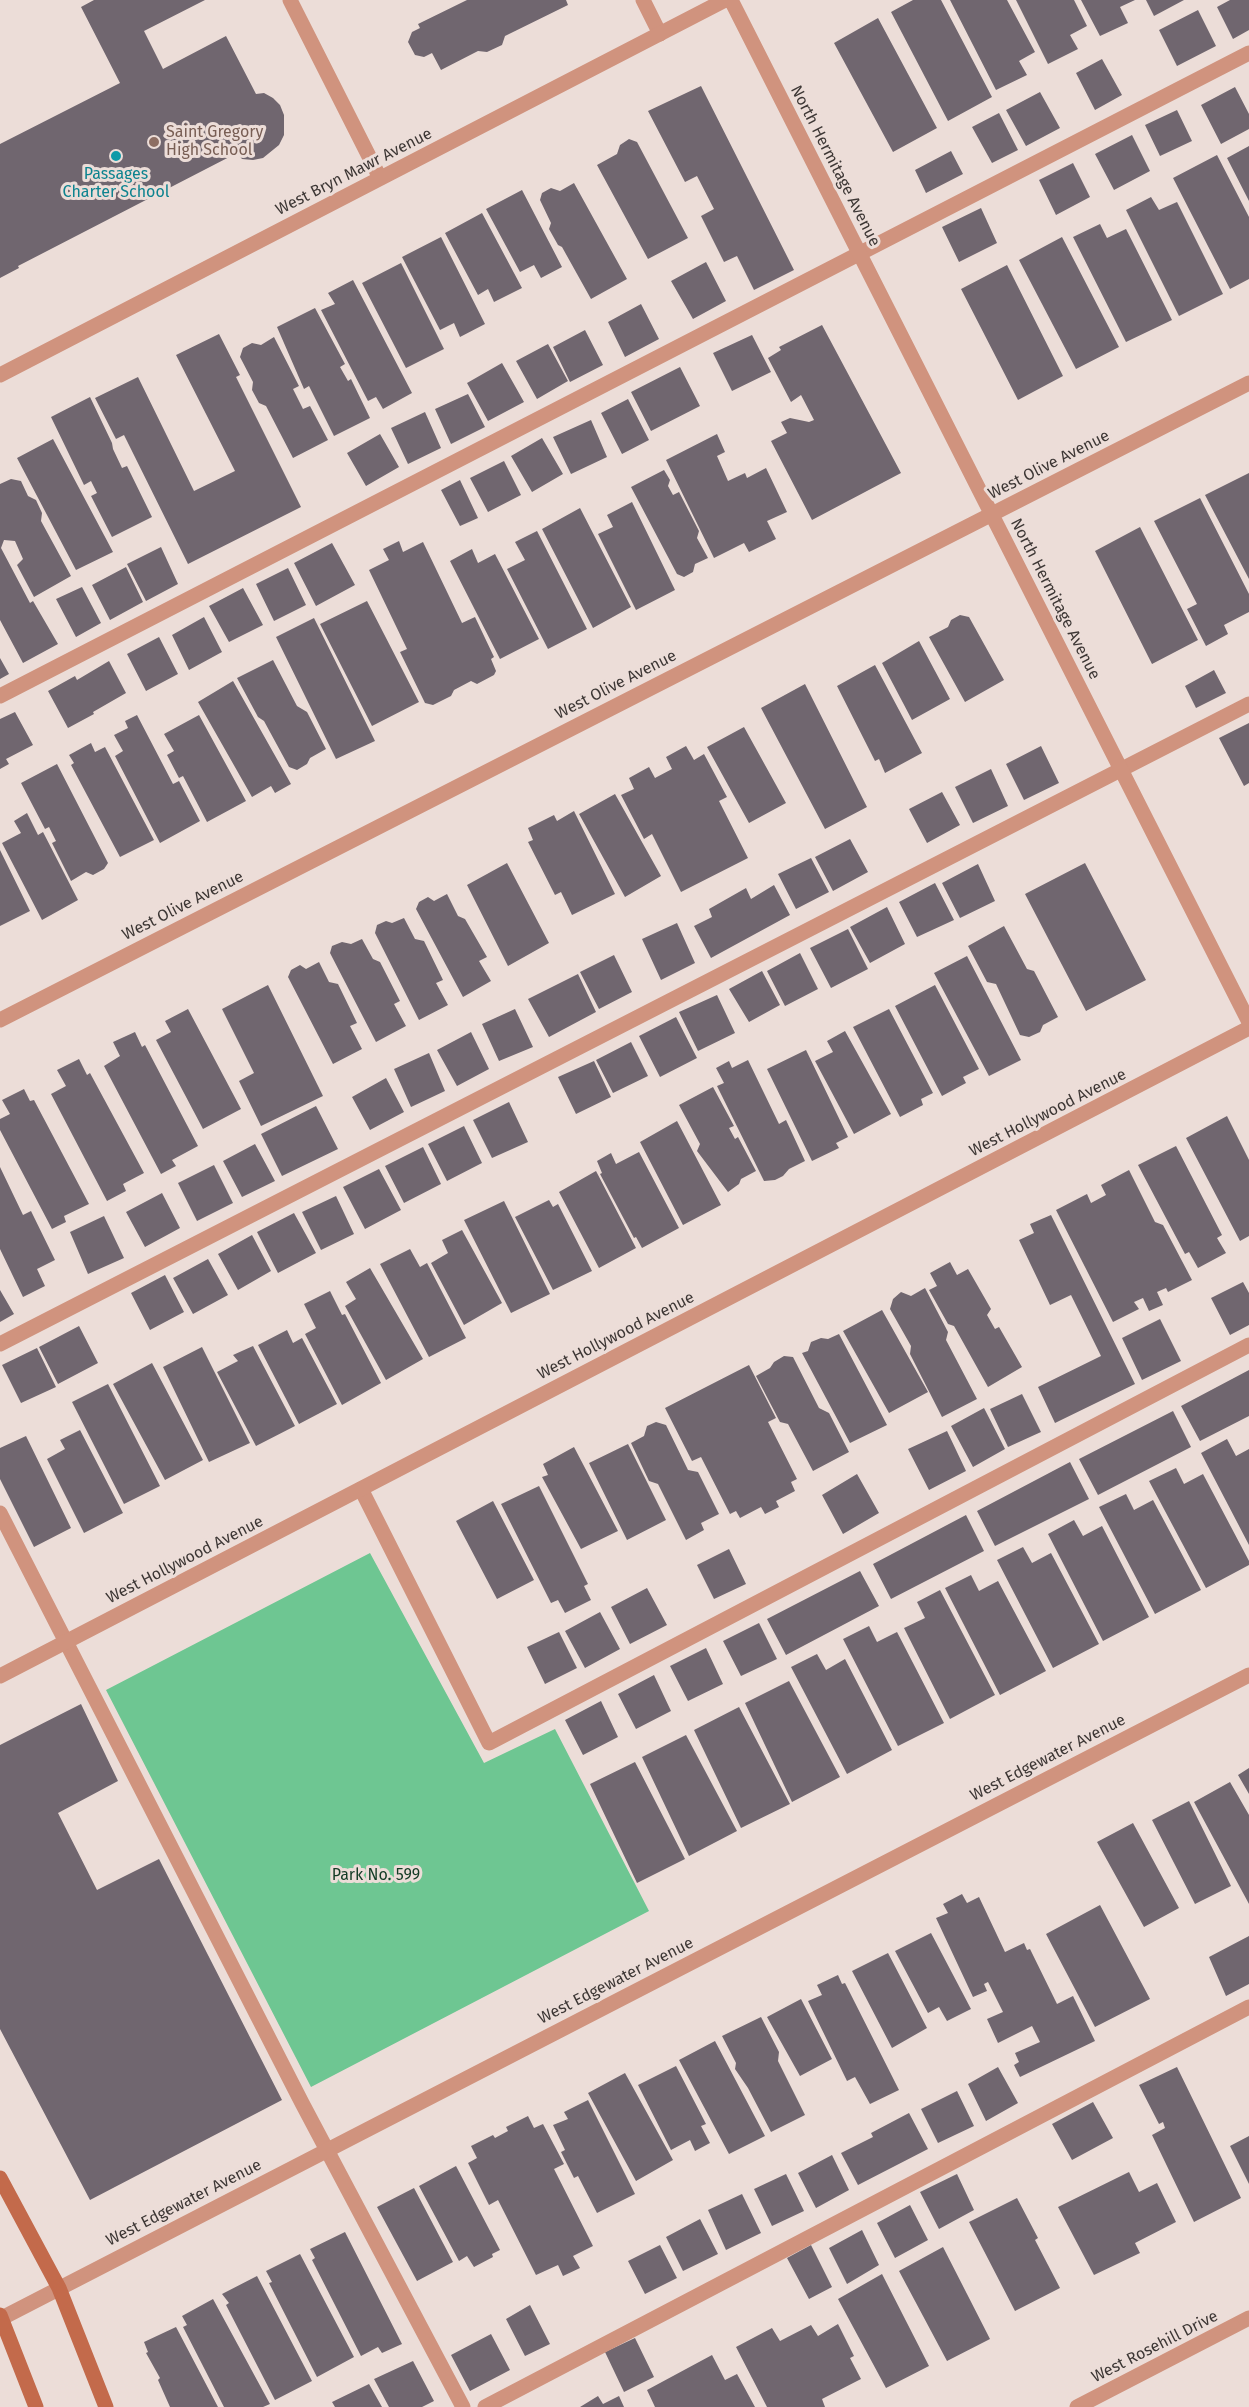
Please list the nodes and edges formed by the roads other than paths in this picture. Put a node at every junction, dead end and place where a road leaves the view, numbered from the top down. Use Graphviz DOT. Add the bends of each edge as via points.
graph roads {
  1 [pos="290,0"];
  2 [pos="643,0"];
  3 [pos="725,0"];
  4 [pos="731,0"];
  5 [pos="660,34"];
  6 [pos="1249,52"];
  7 [pos="381,178"];
  8 [pos="859,254"];
  9 [pos="0,375"];
  10 [pos="1249,383"];
  11 [pos="992,514"];
  12 [pos="0,696"];
  13 [pos="1249,704"];
  14 [pos="1121,770"];
  15 [pos="0,1020"];
  16 [pos="1249,1022"];
  17 [pos="1249,1028"];
  18 [pos="0,1344"];
  19 [pos="1249,1345"];
  20 [pos="361,1489"];
  21 [pos="0,1513"];
  22 [pos="66,1642"];
  23 [pos="1249,1675"];
  24 [pos="0,1676"];
  25 [pos="1249,2007"];
  26 [pos="327,2150"];
  27 [pos="0,2178"];
  28 [pos="59,2288"];
  29 [pos="0,2317"];
  30 [pos="1249,2318"];
  31 [pos="36,2407"];
  32 [pos="106,2407"];
  33 [pos="463,2407"];
  34 [pos="485,2407"];
  35 [pos="1077,2407"];
  1 -- 7 [label="street"];
  2 -- 5 [label="street"];
  3 -- 5 [label="street, West Bryn Mawr Avenue"];
  4 -- 8 [label="street, North Hermitage Avenue"];
  5 -- 7 [label="street, West Bryn Mawr Avenue"];
  6 -- 8 [label="street"];
  7 -- 9 [label="street, West Bryn Mawr Avenue"];
  8 -- 11 [label="street, North Hermitage Avenue"];
  8 -- 12 [label="street"];
  10 -- 11 [label="street, West Olive Avenue"];
  11 -- 14 [label="street, North Hermitage Avenue"];
  11 -- 15 [label="street, West Olive Avenue"];
  13 -- 14 [label="street"];
  14 -- 16 [label="street, North Hermitage Avenue"];
  14 -- 18 [label="street"];
  17 -- 20 [label="street, West Hollywood Avenue"];
  19 -- 20 [label="street" via="489,1743"];
  20 -- 22 [label="street, West Hollywood Avenue"];
  21 -- 22 [label="street"];
  22 -- 24 [label="street, West Hollywood Avenue"];
  22 -- 26 [label="street"];
  23 -- 26 [label="street, West Edgewater Avenue"];
  25 -- 34 [label="street"];
  26 -- 28 [label="street, West Edgewater Avenue"];
  26 -- 33 [label="street"];
  27 -- 28 [label="main road"];
  28 -- 29 [label="street, West Edgewater Avenue"];
  28 -- 32 [label="main road"];
  29 -- 31 [label="main road"];
  30 -- 35 [label="street, West Rosehill Drive"];
}
